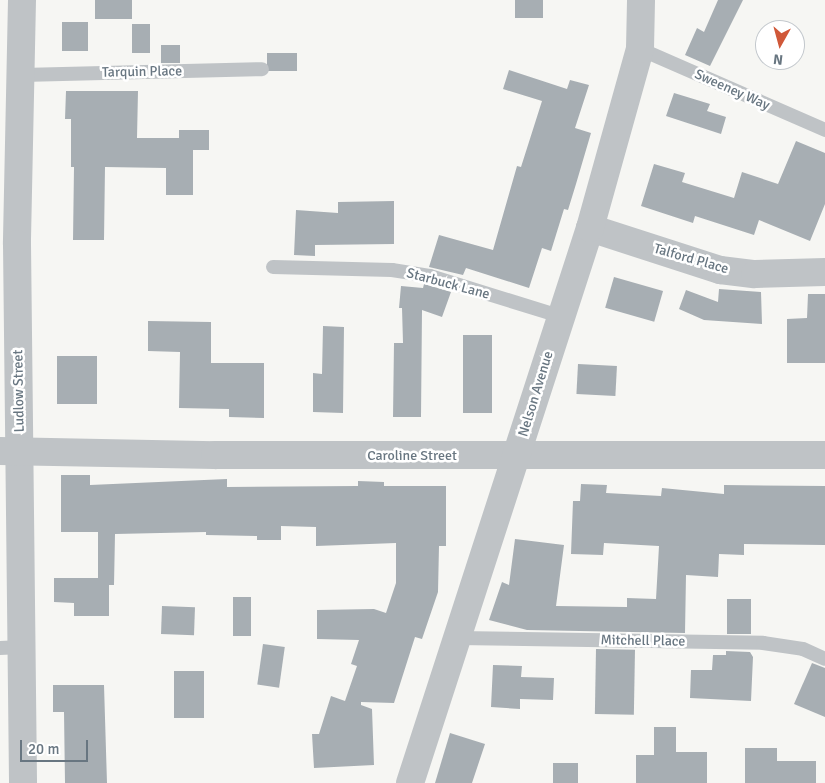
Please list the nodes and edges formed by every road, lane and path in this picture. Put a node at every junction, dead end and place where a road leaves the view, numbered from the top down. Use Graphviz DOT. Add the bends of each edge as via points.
graph roads {
  1 [pos="22,0"];
  2 [pos="641,0"];
  3 [pos="640,49"];
  4 [pos="262,69"];
  5 [pos="22,75"];
  6 [pos="825,130"];
  7 [pos="590,228"];
  8 [pos="8,244"];
  9 [pos="274,267"];
  10 [pos="825,272"];
  11 [pos="559,316"];
  12 [pos="10,451"];
  13 [pos="825,455"];
  14 [pos="517,457"];
  15 [pos="458,638"];
  16 [pos="11,647"];
  17 [pos="825,659"];
  18 [pos="23,783"];
  19 [pos="410,783"];
  1 -- 5 [label="street, Ludlow Street"];
  2 -- 3 [label="street, Nelson Avenue"];
  3 -- 6 [label="lane, Sweeney Way"];
  3 -- 7 [label="street, Nelson Avenue"];
  4 -- 5 [label="lane, Tarquin Place"];
  5 -- 8 [label="street, Ludlow Street"];
  7 -- 10 [label="street, Talford Place" via="720,270 756,274"];
  7 -- 11 [label="street, Nelson Avenue"];
  8 -- 12 [label="street, Ludlow Street"];
  9 -- 11 [label="lane, Starbuck Lane" via="392,270 430,276"];
  11 -- 14 [label="street, Nelson Avenue"];
  12 -- 14 [label="street, Caroline Street"];
  12 -- 16 [label="street, Ludlow Street"];
  13 -- 14 [label="street, Caroline Street"];
  14 -- 15 [label="street, Nelson Avenue"];
  15 -- 17 [label="lane, Mitchell Place" via="763,644 803,649"];
  15 -- 19 [label="street, Nelson Avenue"];
  16 -- 18 [label="street, Ludlow Street"];
}
